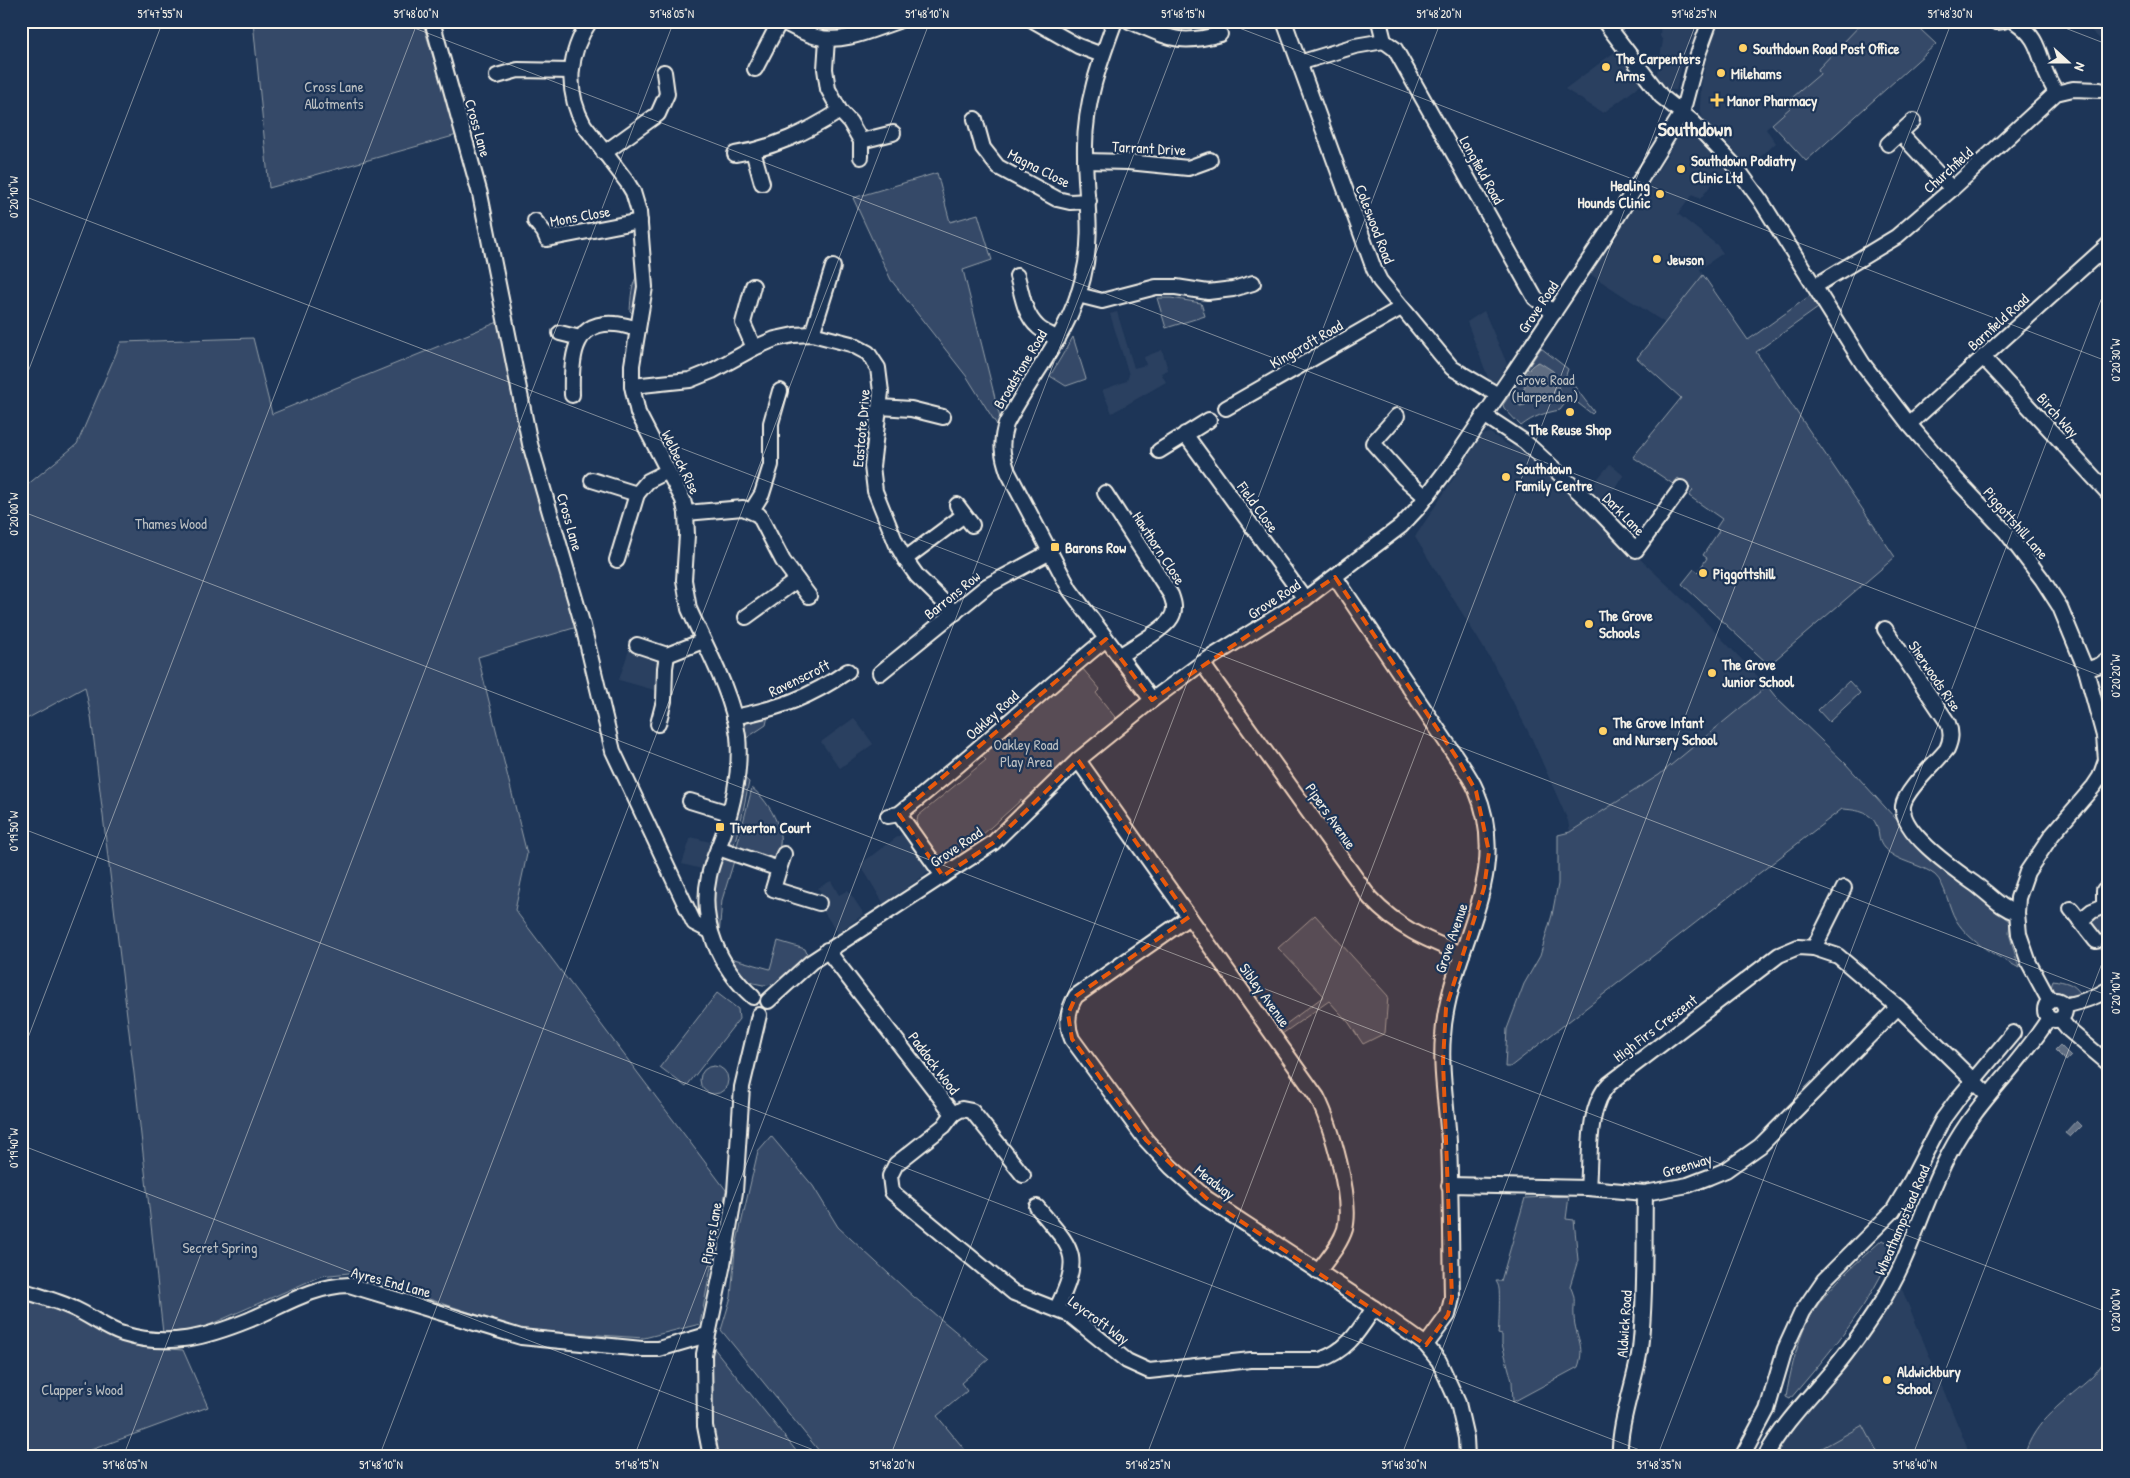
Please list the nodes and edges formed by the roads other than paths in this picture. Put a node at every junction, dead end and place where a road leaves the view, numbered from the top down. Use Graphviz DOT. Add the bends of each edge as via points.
graph roads {
  1 [pos="432,21"];
  2 [pos="590,21"];
  3 [pos="781,21"];
  4 [pos="898,21"];
  5 [pos="1034,21"];
  6 [pos="1115,21"];
  7 [pos="1130,21"];
  8 [pos="1284,21"];
  9 [pos="1380,21"];
  10 [pos="1604,21"];
  11 [pos="1710,21"];
  12 [pos="2014,21"];
  13 [pos="1220,34"];
  14 [pos="827,39"];
  15 [pos="1384,41"];
  16 [pos="1102,55"];
  17 [pos="1299,63"];
  18 [pos="755,69"];
  19 [pos="571,71"];
  20 [pos="664,72"];
  21 [pos="497,76"];
  22 [pos="2100,90"];
  23 [pos="2056,92"];
  24 [pos="840,111"];
  25 [pos="1682,113"];
  26 [pos="975,119"];
  27 [pos="1913,121"];
  28 [pos="893,133"];
  29 [pos="1900,133"];
  30 [pos="861,140"];
  31 [pos="1888,144"];
  32 [pos="753,151"];
  33 [pos="604,153"];
  34 [pos="735,154"];
  35 [pos="861,157"];
  36 [pos="1210,160"];
  37 [pos="1085,161"];
  38 [pos="762,183"];
  39 [pos="1952,189"];
  40 [pos="1089,201"];
  41 [pos="535,221"];
  42 [pos="640,221"];
  43 [pos="2109,244"];
  44 [pos="833,266"];
  45 [pos="1017,276"];
  46 [pos="1253,283"];
  47 [pos="753,286"];
  48 [pos="1815,286"];
  49 [pos="1078,295"];
  50 [pos="1401,308"];
  51 [pos="1554,313"];
  52 [pos="638,329"];
  53 [pos="560,333"];
  54 [pos="812,334"];
  55 [pos="580,338"];
  56 [pos="1058,339"];
  57 [pos="754,348"];
  58 [pos="1983,357"];
  59 [pos="632,386"];
  60 [pos="780,391"];
  61 [pos="572,395"];
  62 [pos="1498,395"];
  63 [pos="880,407"];
  64 [pos="1226,408"];
  65 [pos="1484,415"];
  66 [pos="943,416"];
  67 [pos="1397,416"];
  68 [pos="1209,420"];
  69 [pos="1909,424"];
  70 [pos="1185,434"];
  71 [pos="1159,451"];
  72 [pos="668,471"];
  73 [pos="592,480"];
  74 [pos="1680,488"];
  75 [pos="1105,493"];
  76 [pos="636,494"];
  77 [pos="2109,494"];
  78 [pos="1426,497"];
  79 [pos="752,510"];
  80 [pos="686,513"];
  81 [pos="964,515"];
  82 [pos="1050,552"];
  83 [pos="905,559"];
  84 [pos="617,560"];
  85 [pos="1335,577"];
  86 [pos="797,580"];
  87 [pos="809,596"];
  88 [pos="1305,599"];
  89 [pos="956,613"];
  90 [pos="746,617"];
  91 [pos="1885,630"];
  92 [pos="1106,639"];
  93 [pos="703,641"];
  94 [pos="637,645"];
  95 [pos="667,655"];
  96 [pos="1119,656"];
  97 [pos="2109,658"];
  98 [pos="1202,664"];
  99 [pos="2086,670"];
  100 [pos="848,671"];
  101 [pos="880,673"];
  102 [pos="1152,700"];
  103 [pos="734,717"];
  104 [pos="658,724"];
  105 [pos="1078,760"];
  106 [pos="690,801"];
  107 [pos="730,813"];
  108 [pos="718,848"];
  109 [pos="784,854"];
  110 [pos="779,869"];
  111 [pos="943,876"];
  112 [pos="1844,888"];
  113 [pos="2104,890"];
  114 [pos="819,903"];
  115 [pos="2106,908"];
  116 [pos="2071,910"];
  117 [pos="2017,913"];
  118 [pos="1189,917"];
  119 [pos="2080,921"];
  120 [pos="710,931"];
  121 [pos="2096,941"];
  122 [pos="1814,948"];
  123 [pos="827,950"];
  124 [pos="1462,954"];
  125 [pos="2109,989"];
  126 [pos="754,997"];
  127 [pos="768,1000"];
  128 [pos="1898,1007"];
  129 [pos="759,1014"];
  130 [pos="2058,1014"];
  131 [pos="2013,1033"];
  132 [pos="2109,1064"];
  133 [pos="1972,1081"];
  134 [pos="1988,1095"];
  135 [pos="953,1114"];
  136 [pos="1023,1175"];
  137 [pos="1449,1185"];
  138 [pos="1588,1188"];
  139 [pos="1645,1193"];
  140 [pos="1037,1206"];
  141 [pos="1318,1272"];
  142 [pos="21,1290"];
  143 [pos="1057,1308"];
  144 [pos="1374,1308"];
  145 [pos="707,1336"];
  146 [pos="1426,1345"];
  147 [pos="711,1457"];
  148 [pos="1467,1457"];
  149 [pos="1620,1457"];
  150 [pos="1742,1457"];
  151 [pos="1765,1457"];
  1 -- 120 [label="street, Cross Lane" via="480,194 530,444 583,626 613,751 694,923"];
  2 -- 19 [label="street, Welbeck Rise" via="578,42"];
  3 -- 14 [label="street"];
  3 -- 18 [label="street"];
  4 -- 14 [label="street" via="849,37"];
  5 -- 16 [label="street" via="1078,46"];
  6 -- 16 [label="street, Broadstone Road"];
  7 -- 13 [label="street" via="1175,40 1199,40"];
  8 -- 17 [label="street, Coleswood Road"];
  9 -- 15 [label="street"];
  10 -- 25 [label="street, Piggottshill Lane" via="1656,90"];
  11 -- 25 [label="street, Grove Road"];
  12 -- 23 [label="street" via="2036,42"];
  14 -- 24 [label="street" via="825,78"];
  15 -- 17 [label="street"];
  15 -- 51 [label="street, Longfield Road" via="1395,49 1535,298"];
  16 -- 37 [label="street, Broadstone Road" via="1088,108"];
  17 -- 50 [label="street, Coleswood Road" via="1374,270"];
  19 -- 21 [label="street" via="532,69"];
  19 -- 33 [label="street, Welbeck Rise" via="578,116"];
  20 -- 33 [label="street" via="667,94 658,114"];
  22 -- 23 [label="street"];
  23 -- 39 [label="street, Churchfield"];
  24 -- 30 [label="street"];
  24 -- 32 [label="street" via="808,131"];
  25 -- 48 [label="street, Piggottshill Lane" via="1736,166"];
  25 -- 51 [label="street, Grove Road"];
  26 -- 40 [label="street, Magna Close" via="983,148 998,167 1057,199"];
  27 -- 29 [label="street"];
  28 -- 30 [label="street"];
  29 -- 31 [label="street"];
  29 -- 39 [label="street"];
  30 -- 35 [label="street"];
  32 -- 34 [label="street"];
  32 -- 38 [label="street"];
  33 -- 42 [label="street, Welbeck Rise" via="633,192"];
  36 -- 37 [label="street, Tarrant Drive" via="1188,168"];
  37 -- 40 [label="street, Broadstone Road"];
  39 -- 48 [label="street, Churchfield" via="1896,237"];
  40 -- 49 [label="street, Broadstone Road" via="1089,245"];
  41 -- 42 [label="street, Mons Close" via="547,240"];
  42 -- 52 [label="street, Welbeck Rise" via="645,287"];
  43 -- 58 [label="street, Barnfield Road"];
  44 -- 54 [label="street"];
  45 -- 56 [label="street" via="1026,311 1032,321"];
  46 -- 49 [label="street" via="1215,292 1156,287 1102,301"];
  47 -- 57 [label="street" via="743,323"];
  48 -- 69 [label="street, Piggottshill Lane" via="1863,364"];
  49 -- 56 [label="street, Broadstone Road"];
  50 -- 62 [label="street, Coleswood Road" via="1452,368"];
  50 -- 64 [label="street, Kingcroft Road"];
  51 -- 62 [label="street, Grove Road"];
  52 -- 55 [label="street" via="606,324 590,329"];
  52 -- 59 [label="street, Welbeck Rise"];
  53 -- 55 [label="street"];
  54 -- 57 [label="street, Eastcote Drive" via="784,337"];
  54 -- 63 [label="street, Eastcote Drive" via="851,344 868,353 878,368"];
  55 -- 61 [label="street" via="572,358"];
  56 -- 82 [label="street, Broadstone Road" via="1010,416 1002,444 1008,472"];
  57 -- 59 [label="street, Eastcote Drive" via="690,380"];
  58 -- 69 [label="street, Barnfield Road"];
  58 -- 77 [label="street, Birch Way"];
  59 -- 72 [label="street, Welbeck Rise" via="638,413"];
  60 -- 79 [label="street" via="771,423 771,465 762,494"];
  62 -- 65 [label="street, Grove Road"];
  63 -- 66 [label="street"];
  63 -- 83 [label="street, Eastcote Drive" via="873,478 879,500"];
  65 -- 74 [label="street, Dark Lane" via="1513,432 1550,464 1636,550"];
  65 -- 78 [label="street, Grove Road"];
  67 -- 78 [label="street" via="1373,443"];
  68 -- 70 [label="street"];
  69 -- 99 [label="street, Piggottshill Lane" via="2006,532 2042,579 2060,607"];
  70 -- 71 [label="street"];
  70 -- 88 [label="street, Field Close"];
  72 -- 76 [label="street" via="648,481"];
  72 -- 80 [label="street, Welbeck Rise"];
  73 -- 76 [label="street"];
  75 -- 96 [label="street, Hawthorn Close" via="1171,595 1174,607 1168,623"];
  76 -- 84 [label="street"];
  78 -- 85 [label="street, Grove Road" via="1401,526"];
  79 -- 80 [label="street"];
  79 -- 86 [label="street" via="759,515"];
  80 -- 93 [label="street, Welbeck Rise" via="685,587 689,609"];
  81 -- 83 [label="street"];
  82 -- 89 [label="street, Barrons Row" via="986,586"];
  82 -- 92 [label="street, Broadstone Road" via="1070,590"];
  83 -- 89 [label="street, Eastcote Drive" via="917,576"];
  85 -- 88 [label="street, Grove Road"];
  85 -- 124 [label="street, Grove Avenue" via="1460,761 1476,791 1488,833 1488,869"];
  86 -- 87 [label="street"];
  86 -- 90 [label="street"];
  88 -- 98 [label="street, Grove Road"];
  89 -- 101 [label="street, Barrons Row"];
  91 -- 117 [label="street, Sherwoods Rise" via="1951,730 1947,749 1905,800 1905,819 1925,844 1952,869 1999,905"];
  92 -- 96 [label="street, Broadstone Road"];
  92 -- 111 [label="street, Oakley Road" via="961,765 893,815"];
  93 -- 95 [label="street"];
  93 -- 103 [label="street, Welbeck Rise"];
  94 -- 95 [label="street"];
  95 -- 104 [label="street" via="664,701"];
  96 -- 102 [label="street, Broadstone Road"];
  97 -- 99 [label="street" via="2100,666"];
  98 -- 102 [label="street, Grove Road"];
  98 -- 124 [label="street, Pipers Avenue" via="1370,898 1384,913 1417,936"];
  99 -- 117 [label="street, Piggottshill Lane" via="2104,736 2104,768 2094,786 2052,835 2027,872"];
  100 -- 103 [label="street, Ravenscroft" via="828,685 786,705"];
  102 -- 105 [label="street, Grove Road"];
  103 -- 107 [label="street, Welbeck Rise" via="738,754"];
  105 -- 111 [label="street, Grove Road" via="993,843"];
  105 -- 118 [label="street, Sibley Avenue"];
  106 -- 107 [label="street"];
  107 -- 108 [label="street, Welbeck Rise"];
  108 -- 110 [label="street"];
  108 -- 120 [label="street, Welbeck Rise" via="707,885"];
  109 -- 110 [label="street"];
  110 -- 114 [label="street" via="773,889"];
  111 -- 123 [label="street, Grove Road"];
  112 -- 122 [label="street"];
  113 -- 115 [label="street"];
  115 -- 119 [label="street" via="2092,911"];
  116 -- 119 [label="street"];
  117 -- 130 [label="street, Piggottshill Lane" via="2019,934 2029,963 2050,1002 2058,1001"];
  118 -- 141 [label="street, Sibley Avenue" via="1317,1097 1330,1126 1346,1221 1341,1239"];
  118 -- 141 [label="street, Meadway" via="1082,991 1068,1014 1069,1031 1146,1140 1171,1167 1206,1198"];
  119 -- 121 [label="street"];
  120 -- 126 [label="street, Cross Lane" via="730,973"];
  122 -- 128 [label="street, High Firs Crescent" via="1838,956"];
  122 -- 138 [label="street, High Firs Crescent" via="1798,947 1779,955 1600,1093 1594,1116"];
  123 -- 127 [label="street, Grove Road"];
  123 -- 135 [label="street, Paddock Wood"];
  124 -- 137 [label="street, Grove Avenue" via="1451,985 1443,1037"];
  125 -- 130 [label="street"];
  126 -- 127 [label="street" via="762,995"];
  126 -- 129 [label="street" via="750,1008"];
  127 -- 129 [label="street, Grove Road" via="768,1010"];
  128 -- 133 [label="street, High Firs Crescent"];
  128 -- 139 [label="street, Greenway" via="1760,1146 1709,1178"];
  129 -- 145 [label="street, Pipers Lane" via="742,1087 735,1192"];
  130 -- 132 [label="street" via="2070,1031"];
  130 -- 134 [label="street, Wheathampstead Road"];
  131 -- 133 [label="street, Wheathampstead Road"];
  133 -- 134 [label="street, High Firs Crescent"];
  133 -- 150 [label="street, Wheathampstead Road" via="1943,1119 1893,1211 1824,1280 1802,1312 1785,1349 1767,1410"];
  134 -- 151 [label="street, Wheathampstead Road" via="1950,1151 1896,1278 1831,1372 1798,1408"];
  135 -- 136 [label="street, Paddock Wood" via="962,1109 972,1111"];
  135 -- 143 [label="street, Leycroft Way" via="944,1126 896,1164 890,1176 892,1192 1014,1293"];
  137 -- 138 [label="street, Greenway"];
  137 -- 146 [label="street, Grove Avenue" via="1451,1306 1444,1322"];
  138 -- 139 [label="street, Greenway"];
  139 -- 149 [label="street, Aldwick Road" via="1640,1347 1621,1436"];
  140 -- 143 [label="street" via="1066,1241 1072,1255 1071,1275"];
  141 -- 144 [label="street, Meadway"];
  142 -- 145 [label="street, Ayres End Lane" via="76,1309 122,1334 160,1340 176,1341 216,1333 311,1291 349,1285 521,1337 642,1350 659,1349"];
  143 -- 144 [label="street, Leycroft Way" via="1127,1361 1148,1371 1251,1360 1320,1360 1346,1347"];
  144 -- 146 [label="street, Meadway"];
  145 -- 147 [label="street, Pipers Lane" via="703,1387"];
  146 -- 148 [label="street, Meadway" via="1439,1361 1458,1403"];
}
